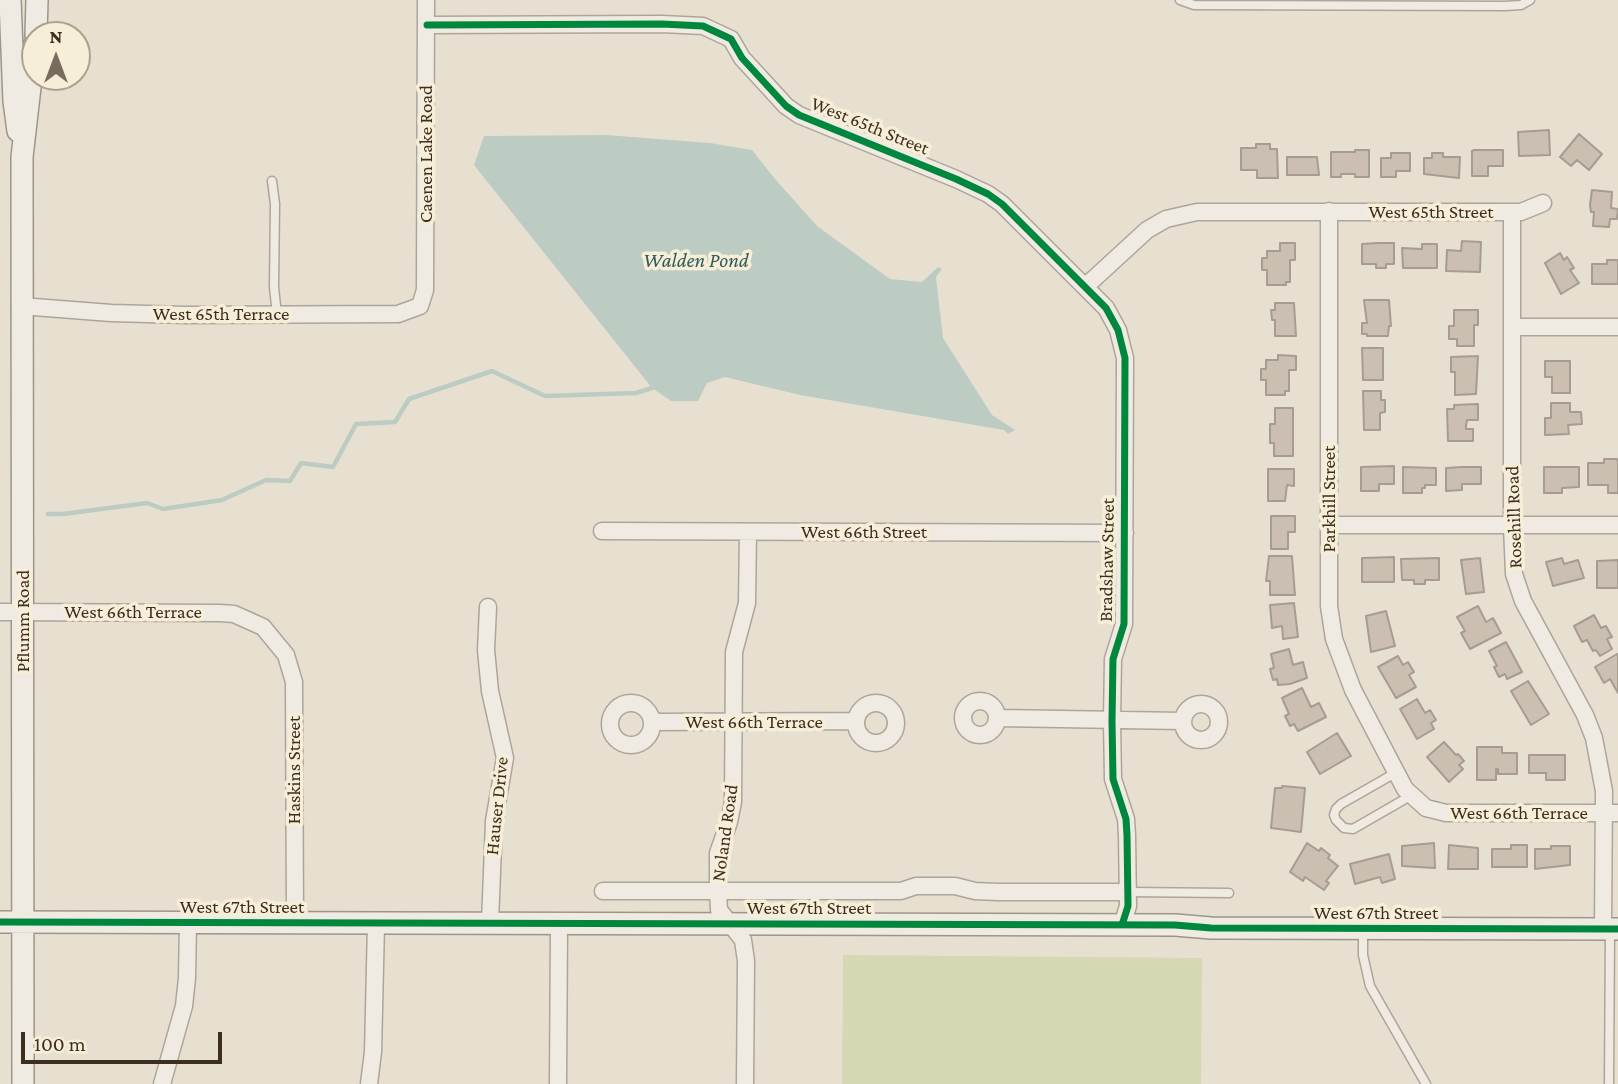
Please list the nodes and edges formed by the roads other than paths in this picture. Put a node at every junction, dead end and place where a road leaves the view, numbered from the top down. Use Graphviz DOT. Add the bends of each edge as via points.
graph roads {
  1 [pos="10,0"];
  2 [pos="37,0"];
  3 [pos="426,0"];
  4 [pos="1180,0"];
  5 [pos="1530,0"];
  6 [pos="36,21"];
  7 [pos="427,25"];
  8 [pos="30,91"];
  9 [pos="22,157"];
  10 [pos="272,181"];
  11 [pos="1543,203"];
  12 [pos="1329,211"];
  13 [pos="1512,212"];
  14 [pos="1086,286"];
  15 [pos="21,306"];
  16 [pos="421,306"];
  17 [pos="277,315"];
  18 [pos="1512,327"];
  19 [pos="1618,327"];
  20 [pos="1329,525"];
  21 [pos="1618,525"];
  22 [pos="1512,526"];
  23 [pos="602,531"];
  24 [pos="748,533"];
  25 [pos="1125,533"];
  26 [pos="488,607"];
  27 [pos="0,612"];
  28 [pos="24,612"];
  29 [pos="262,627"];
  30 [pos="998,718"];
  31 [pos="855,721"];
  32 [pos="1112,721"];
  33 [pos="1183,721"];
  34 [pos="652,722"];
  35 [pos="733,724"];
  36 [pos="1397,772"];
  37 [pos="1412,795"];
  38 [pos="1611,813"];
  39 [pos="603,891"];
  40 [pos="718,891"];
  41 [pos="1128,892"];
  42 [pos="1229,893"];
  43 [pos="0,922"];
  44 [pos="24,922"];
  45 [pos="188,923"];
  46 [pos="295,923"];
  47 [pos="490,923"];
  48 [pos="376,924"];
  49 [pos="559,924"];
  50 [pos="730,924"];
  51 [pos="1122,925"];
  52 [pos="1363,929"];
  53 [pos="1610,929"];
  54 [pos="23,1084"];
  55 [pos="162,1084"];
  56 [pos="369,1084"];
  57 [pos="558,1084"];
  58 [pos="745,1084"];
  59 [pos="1426,1084"];
  60 [pos="1609,1084"];
  1 -- 9 [label="street, Pflumm Road" via="8,101"];
  2 -- 6 [label="street"];
  3 -- 7 [label="street, Caenen Lake Road"];
  4 -- 5 [label="lane" via="1194,5 1505,6"];
  7 -- 14 [label="street, West 65th Street" via="721,25 742,58 786,106 988,194"];
  7 -- 16 [label="street, Caenen Lake Road" via="425,290"];
  8 -- 9 [label="street, Pflumm Road"];
  9 -- 15 [label="street, Pflumm Road"];
  10 -- 17 [label="lane"];
  11 -- 13 [label="street, West 65th Street"];
  12 -- 13 [label="street, West 65th Street"];
  12 -- 14 [label="street, West 65th Street" via="1197,212 1166,219 1147,230"];
  12 -- 20 [label="street, Parkhill Street"];
  13 -- 18 [label="street, Rosehill Road"];
  14 -- 25 [label="street, Bradshaw Street" via="1118,330 1125,358"];
  15 -- 17 [label="street, West 65th Terrace" via="111,313"];
  15 -- 28 [label="street, Pflumm Road"];
  16 -- 17 [label="street, West 65th Terrace" via="398,314"];
  18 -- 19 [label="street"];
  18 -- 22 [label="street, Rosehill Road"];
  20 -- 22 [label="street"];
  20 -- 36 [label="street, Parkhill Street" via="1329,606 1334,639 1353,690"];
  21 -- 22 [label="street"];
  22 -- 38 [label="street, Rosehill Road" via="1514,574 1523,601 1585,715"];
  23 -- 24 [label="street, West 66th Street"];
  24 -- 25 [label="street, West 66th Street"];
  24 -- 35 [label="street, Noland Road" via="747,603 734,652"];
  25 -- 32 [label="street, Bradshaw Street" via="1124,624 1113,659"];
  26 -- 47 [label="street, Hauser Drive" via="490,691 505,758 494,821"];
  27 -- 28 [label="street, West 66th Terrace"];
  28 -- 29 [label="street, West 66th Terrace" via="220,613"];
  28 -- 44 [label="street, Pflumm Road"];
  29 -- 46 [label="street, Haskins Street" via="286,655 294,682"];
  30 -- 32 [label="street"];
  31 -- 35 [label="street, West 66th Terrace"];
  32 -- 33 [label="street"];
  32 -- 41 [label="street, Bradshaw Street" via="1113,779 1126,819"];
  34 -- 35 [label="street, West 66th Terrace"];
  35 -- 40 [label="street, Noland Road" via="733,802 718,853"];
  36 -- 37 [label="street, West 66th Terrace"];
  36 -- 37 [label="lane" via="1341,804 1336,820 1353,829"];
  37 -- 38 [label="street, West 66th Terrace" via="1426,808 1446,813"];
  38 -- 53 [label="street, Rosehill Road"];
  39 -- 40 [label="street, West 67th Street"];
  40 -- 41 [label="street, West 67th Street" via="901,891 916,886 955,886 998,892"];
  40 -- 50 [label="street, Noland Road" via="719,910"];
  41 -- 42 [label="lane"];
  41 -- 51 [label="street, Bradshaw Street"];
  43 -- 44 [label="street, West 67th Street"];
  44 -- 45 [label="street, West 67th Street"];
  44 -- 54 [label="street, Pflumm Road"];
  45 -- 46 [label="street, West 67th Street"];
  45 -- 55 [label="street" via="184,1006"];
  46 -- 48 [label="street, West 67th Street"];
  47 -- 48 [label="street, West 67th Street"];
  47 -- 49 [label="street, West 67th Street"];
  48 -- 56 [label="street"];
  49 -- 50 [label="street, West 67th Street"];
  49 -- 57 [label="street"];
  50 -- 51 [label="street, West 67th Street"];
  50 -- 58 [label="street, Noland Road" via="743,940 746,961"];
  51 -- 52 [label="street, West 67th Street"];
  52 -- 53 [label="street, West 67th Street"];
  52 -- 59 [label="lane" via="1370,986"];
  53 -- 60 [label="lane"];
}
